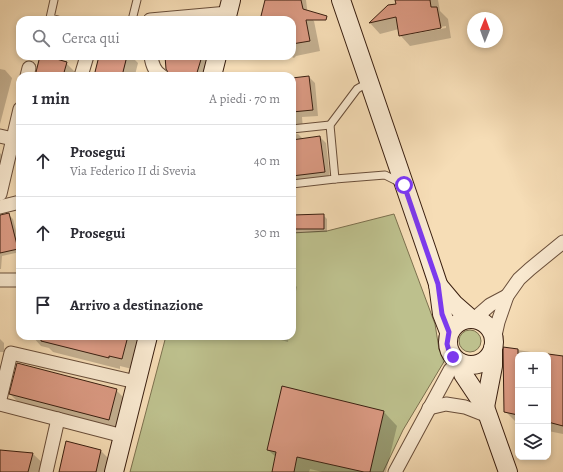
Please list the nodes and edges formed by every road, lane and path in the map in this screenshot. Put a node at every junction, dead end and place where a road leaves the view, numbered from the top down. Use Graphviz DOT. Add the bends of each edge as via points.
graph roads {
  1 [pos="54,0"];
  2 [pos="137,0"];
  3 [pos="341,0"];
  4 [pos="228,11"];
  5 [pos="50,16"];
  6 [pos="133,16"];
  7 [pos="185,16"];
  8 [pos="86,60"];
  9 [pos="152,60"];
  10 [pos="216,60"];
  11 [pos="82,72"];
  12 [pos="157,72"];
  13 [pos="213,72"];
  14 [pos="369,82"];
  15 [pos="330,125"];
  16 [pos="16,128"];
  17 [pos="296,129"];
  18 [pos="0,136"];
  19 [pos="13,139"];
  20 [pos="336,179"];
  21 [pos="296,184"];
  22 [pos="404,185"];
  23 [pos="0,194"];
  24 [pos="16,203"];
  25 [pos="0,206"];
  26 [pos="563,242"];
  27 [pos="0,280"];
  28 [pos="16,280"];
  29 [pos="438,284"];
  30 [pos="507,296"];
  31 [pos="472,318"];
  32 [pos="449,332"];
  33 [pos="147,340"];
  34 [pos="494,344"];
  35 [pos="460,362"];
  36 [pos="136,382"];
  37 [pos="0,398"];
  38 [pos="0,404"];
  39 [pos="429,408"];
  40 [pos="486,411"];
  41 [pos="58,419"];
  42 [pos="123,436"];
  43 [pos="46,472"];
  44 [pos="114,472"];
  45 [pos="395,472"];
  46 [pos="508,472"];
  1 -- 5 [label="lane"];
  2 -- 6 [label="lane"];
  3 -- 14 [label="main road"];
  4 -- 7 [label="street"];
  8 -- 11 [label="street"];
  9 -- 12 [label="street"];
  10 -- 13 [label="main road"];
  14 -- 15 [label="lane" via="357,89"];
  14 -- 22 [label="main road"];
  15 -- 17 [label="lane"];
  15 -- 20 [label="lane"];
  16 -- 19 [label="street"];
  18 -- 19 [label="street"];
  19 -- 23 [label="street"];
  20 -- 21 [label="lane"];
  20 -- 22 [label="lane" via="385,175"];
  22 -- 29 [label="main road"];
  24 -- 25 [label="street"];
  26 -- 30 [label="street" via="519,279"];
  27 -- 28 [label="street"];
  29 -- 31 [label="main road" via="454,304"];
  29 -- 32 [label="main road" via="442,314"];
  30 -- 31 [label="street"];
  30 -- 34 [label="street"];
  31 -- 32 [label="main road" via="457,322"];
  31 -- 34 [label="main road" via="488,326"];
  32 -- 35 [label="main road" via="449,351"];
  33 -- 36 [label="main road"];
  34 -- 35 [label="main road" via="488,358 483,362 472,365"];
  34 -- 40 [label="main road"];
  35 -- 39 [label="street" via="450,370"];
  35 -- 40 [label="main road" via="463,374"];
  36 -- 37 [label="street" via="11,353"];
  36 -- 42 [label="main road"];
  38 -- 41 [label="street"];
  39 -- 40 [label="street" via="446,404"];
  39 -- 45 [label="street"];
  40 -- 46 [label="main road"];
  41 -- 42 [label="street"];
  41 -- 43 [label="street"];
  42 -- 44 [label="main road"];
}
